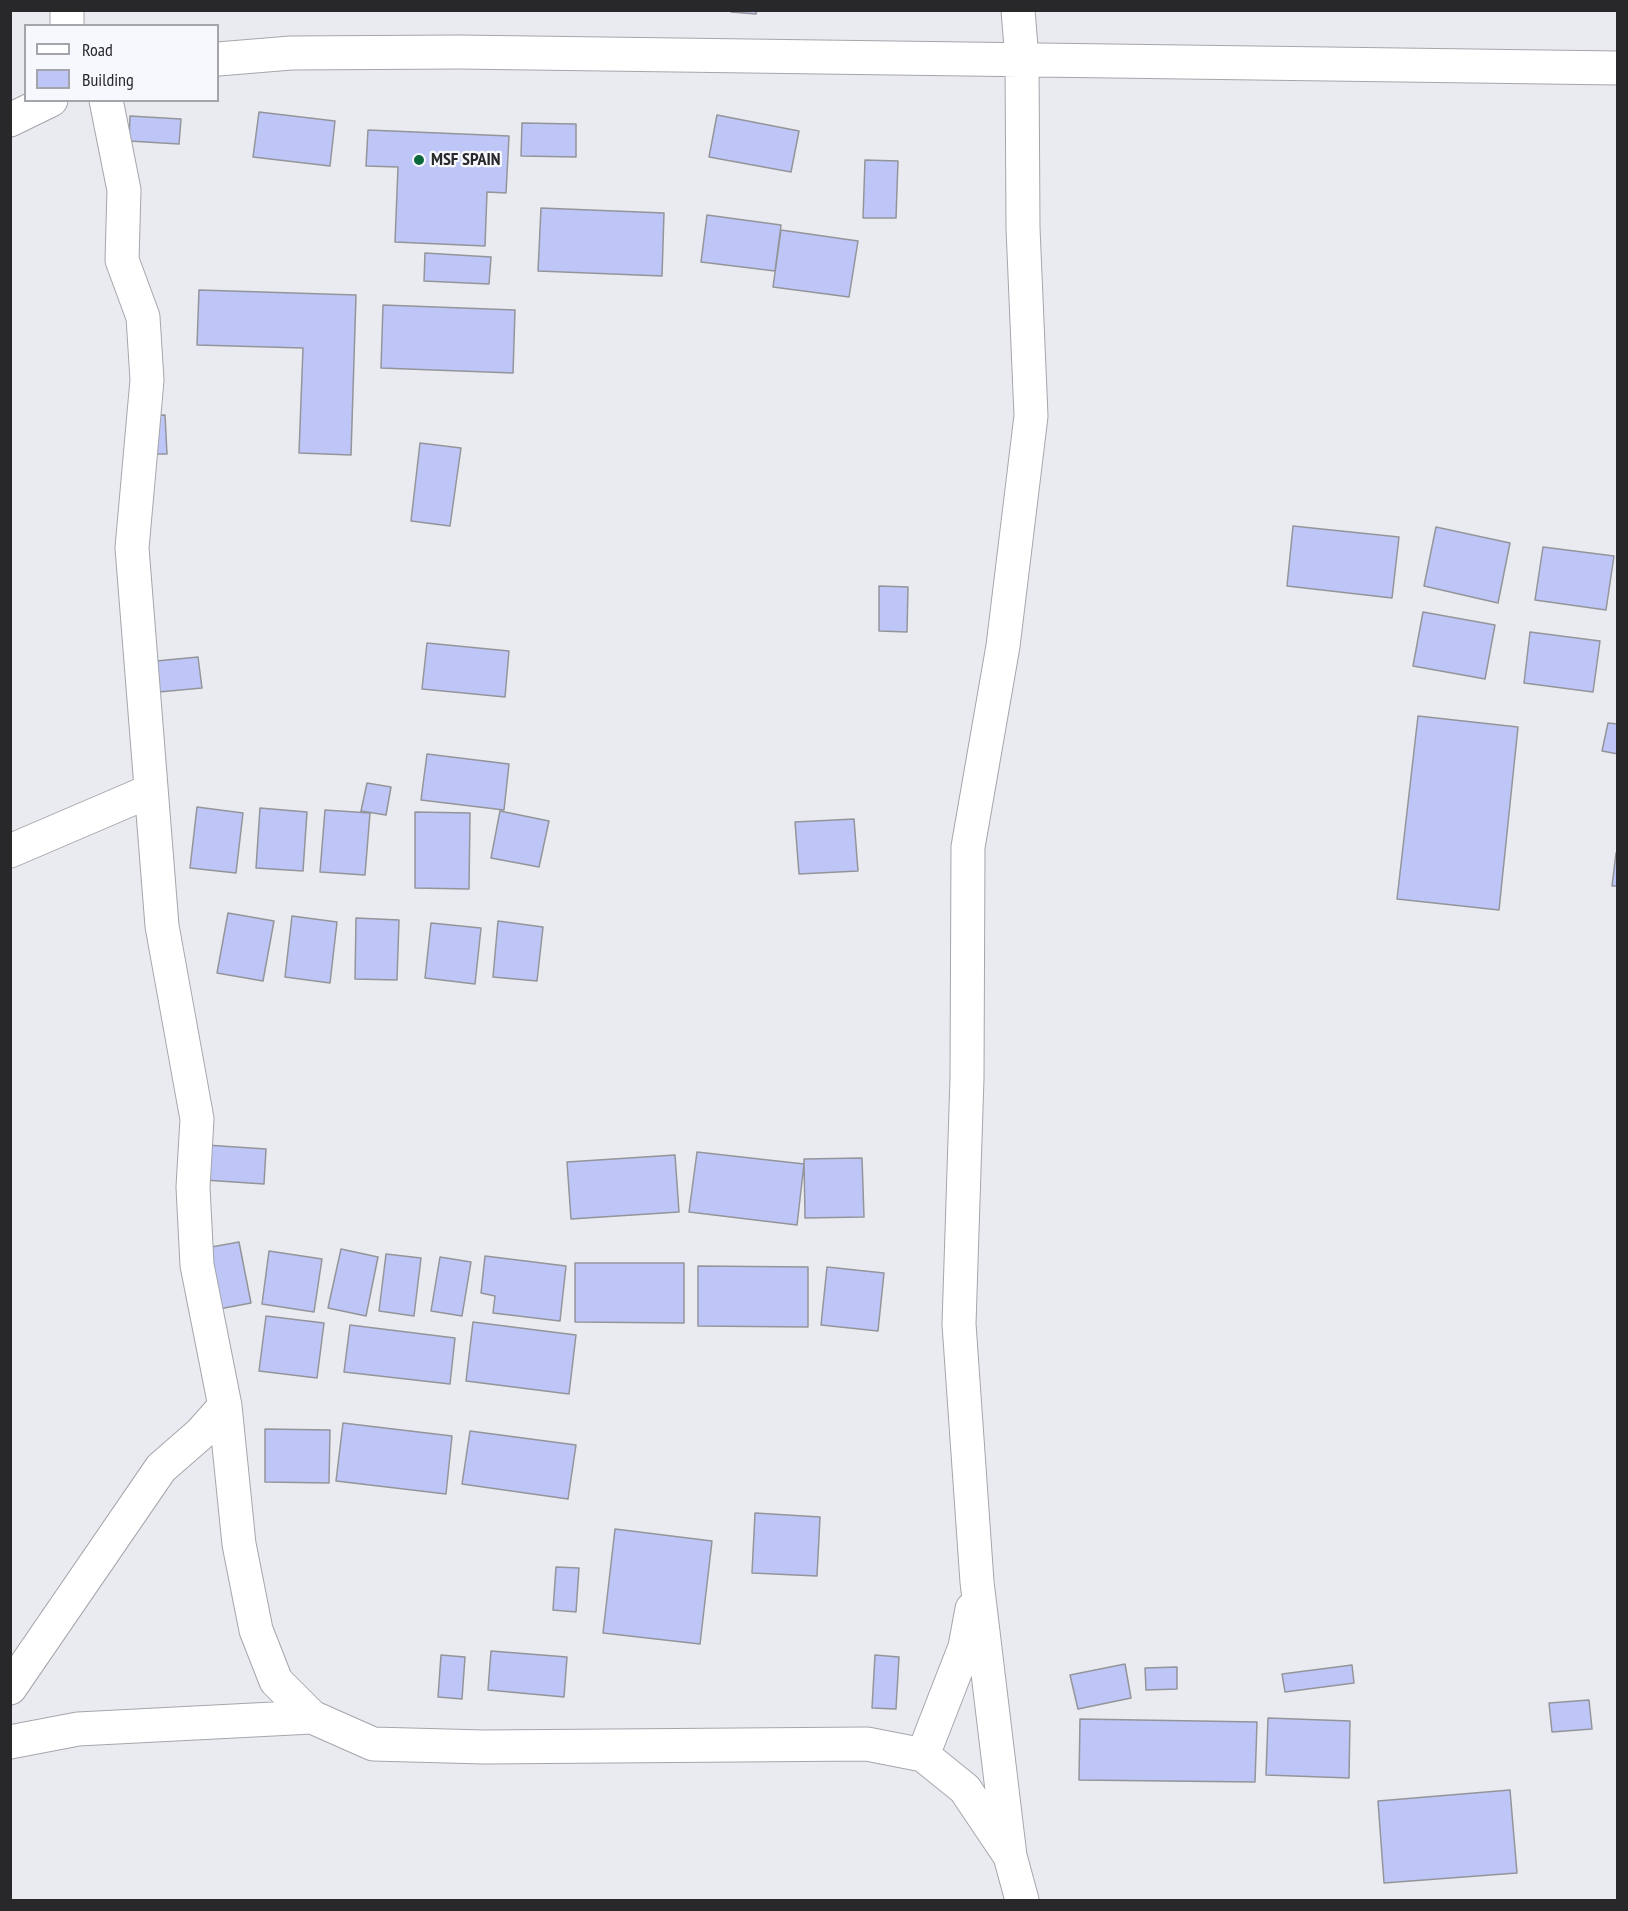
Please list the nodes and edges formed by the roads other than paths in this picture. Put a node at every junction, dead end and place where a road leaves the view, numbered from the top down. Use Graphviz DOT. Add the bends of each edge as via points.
graph roads {
  1 [pos="1018,10"];
  2 [pos="219,59"];
  3 [pos="1022,60"];
  4 [pos="1617,68"];
  5 [pos="47,102"];
  6 [pos="106,102"];
  7 [pos="10,120"];
  8 [pos="150,791"];
  9 [pos="10,851"];
  10 [pos="225,1406"];
  11 [pos="977,1582"];
  12 [pos="10,1688"];
  13 [pos="312,1717"];
  14 [pos="10,1742"];
  15 [pos="923,1755"];
  16 [pos="1010,1856"];
  17 [pos="1022,1900"];
  1 -- 3 [label="street"];
  2 -- 3 [label="street" via="291,53 459,52"];
  3 -- 4 [label="street"];
  3 -- 11 [label="street" via="1023,228 1031,416 1003,646 968,848 967,1078 959,1324"];
  5 -- 7 [label="street"];
  6 -- 8 [label="street" via="124,190 122,260 143,317 147,380 132,548"];
  8 -- 9 [label="street"];
  8 -- 10 [label="street" via="162,926 197,1119 193,1187 197,1264"];
  10 -- 12 [label="street" via="161,1468"];
  10 -- 13 [label="street" via="239,1544 256,1630 276,1681"];
  11 -- 15 [label="street" via="965,1647"];
  11 -- 16 [label="street"];
  13 -- 14 [label="street" via="78,1729"];
  13 -- 15 [label="street" via="373,1744 867,1744"];
  15 -- 16 [label="street" via="964,1789"];
  16 -- 17 [label="street"];
}
